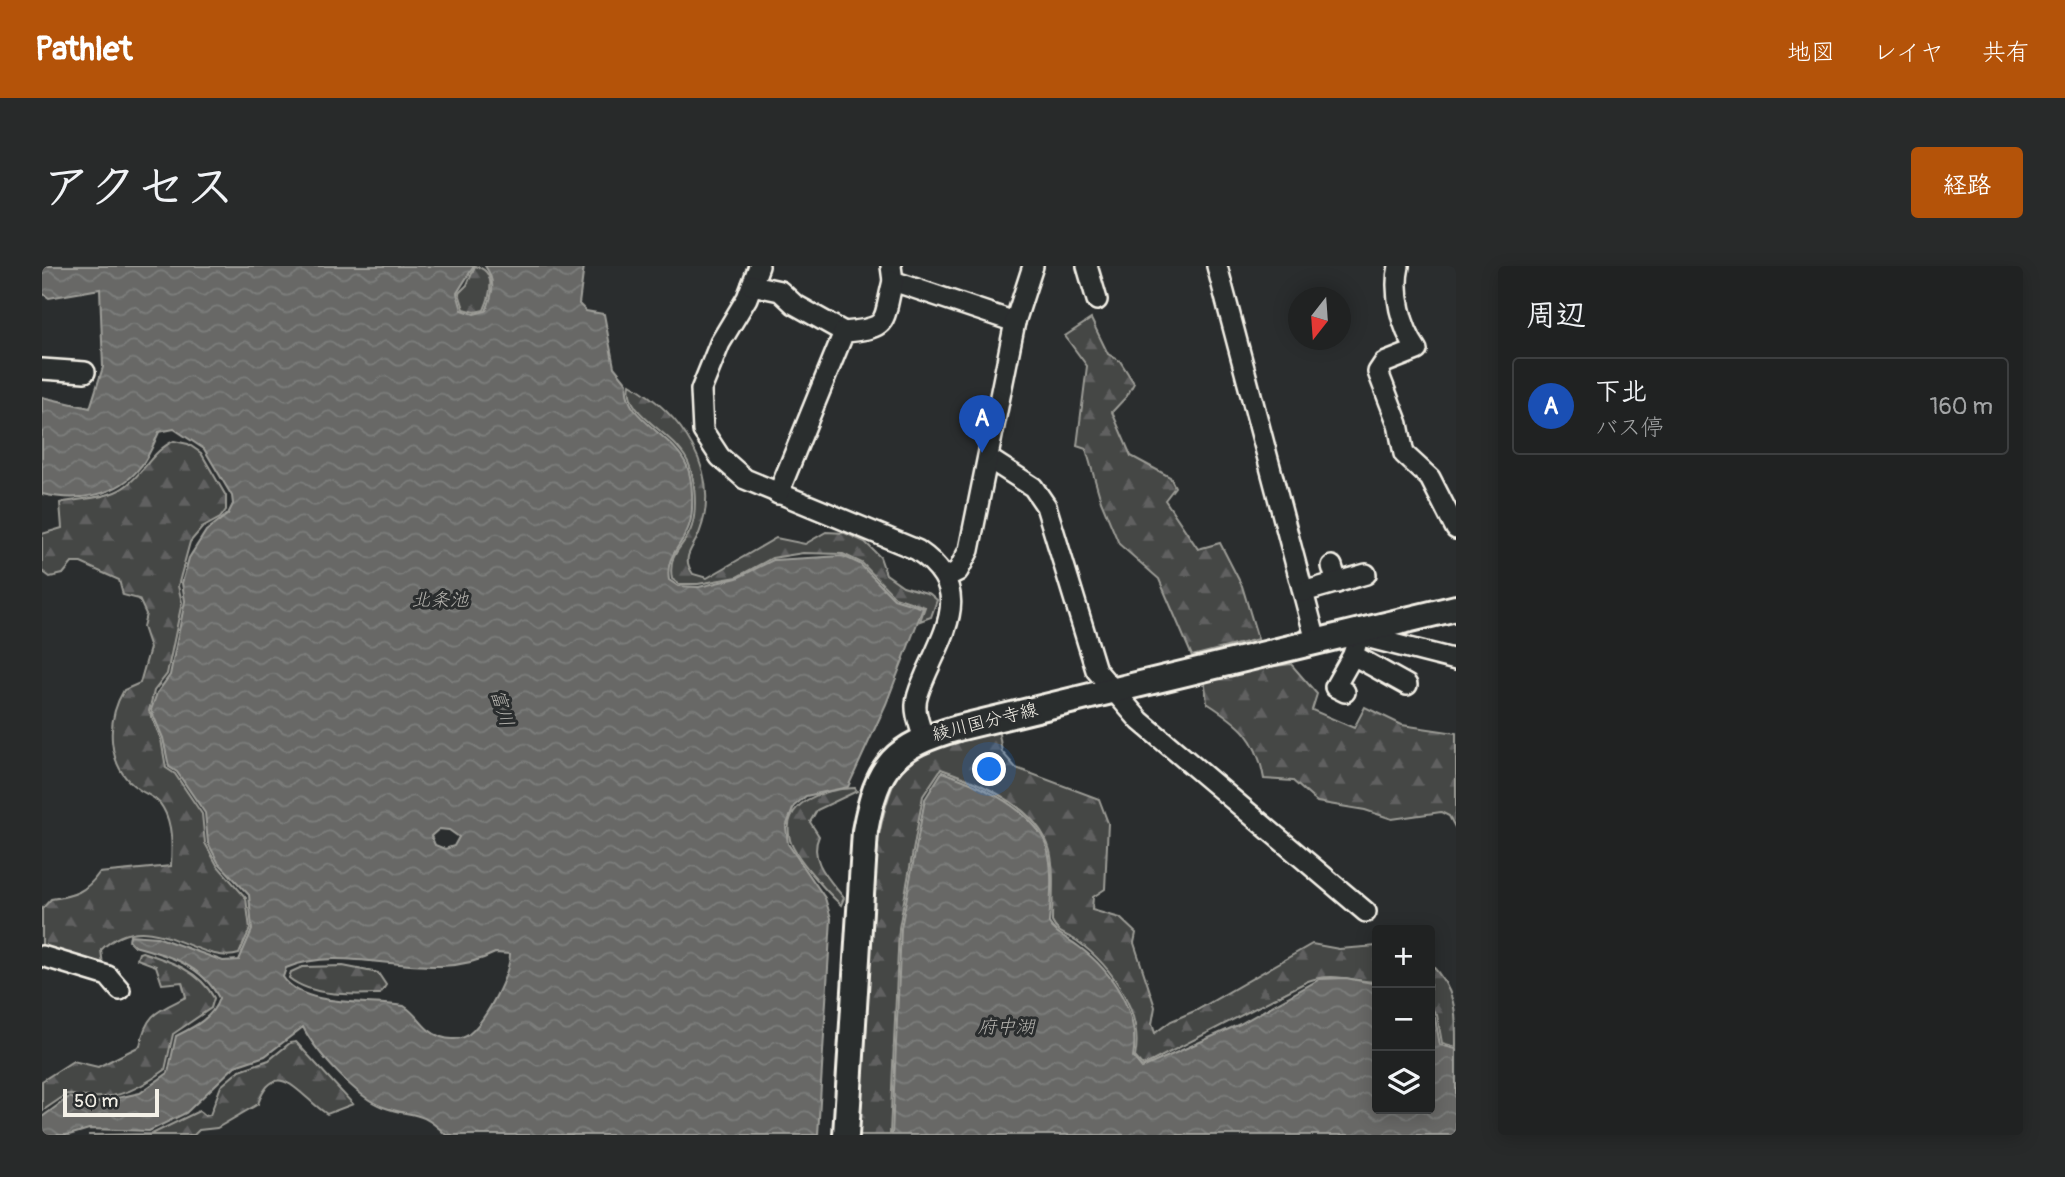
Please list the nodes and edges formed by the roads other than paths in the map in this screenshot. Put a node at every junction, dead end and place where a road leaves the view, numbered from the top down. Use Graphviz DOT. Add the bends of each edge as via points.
graph roads {
  1 [pos="759,266"];
  2 [pos="1033,266"];
  3 [pos="1087,266"];
  4 [pos="1217,266"];
  5 [pos="1399,266"];
  6 [pos="892,273"];
  7 [pos="752,285"];
  8 [pos="1097,300"];
  9 [pos="1015,322"];
  10 [pos="844,332"];
  11 [pos="42,369"];
  12 [pos="85,372"];
  13 [pos="989,458"];
  14 [pos="778,494"];
  15 [pos="1456,529"];
  16 [pos="1366,574"];
  17 [pos="946,578"];
  18 [pos="1303,592"];
  19 [pos="1456,608"];
  20 [pos="1359,633"];
  21 [pos="1316,641"];
  22 [pos="1353,655"];
  23 [pos="1456,660"];
  24 [pos="1407,685"];
  25 [pos="1113,690"];
  26 [pos="1345,692"];
  27 [pos="923,737"];
  28 [pos="1366,912"];
  29 [pos="42,956"];
  30 [pos="120,990"];
  31 [pos="846,1135"];
  1 -- 7 [label="street"];
  2 -- 9 [label="street"];
  3 -- 8 [label="street"];
  4 -- 18 [label="street"];
  5 -- 15 [label="street" via="1394,286 1417,350 1384,363 1378,372 1404,454 1430,478"];
  6 -- 9 [label="street"];
  6 -- 10 [label="street" via="882,324 875,330"];
  7 -- 10 [label="street" via="780,291"];
  7 -- 14 [label="street" via="701,390 702,431 720,457 745,479"];
  9 -- 13 [label="street"];
  10 -- 14 [label="street"];
  11 -- 12 [label="street"];
  13 -- 17 [label="street" via="969,551 958,571"];
  13 -- 25 [label="street" via="1033,487 1046,506 1096,670"];
  14 -- 17 [label="street" via="917,550"];
  16 -- 18 [label="street" via="1334,574"];
  17 -- 27 [label="street" via="952,606 915,703"];
  18 -- 21 [label="street"];
  19 -- 20 [label="main road, 綾川国分寺線"];
  20 -- 21 [label="main road, 綾川国分寺線"];
  20 -- 22 [label="street"];
  20 -- 23 [label="street"];
  21 -- 25 [label="main road, 綾川国分寺線"];
  22 -- 24 [label="street"];
  22 -- 26 [label="street" via="1335,687"];
  25 -- 27 [label="main road, 綾川国分寺線"];
  25 -- 28 [label="street" via="1140,721"];
  27 -- 31 [label="main road, 綾川国分寺線" via="884,770 868,811"];
  29 -- 30 [label="street" via="108,976"];
}
